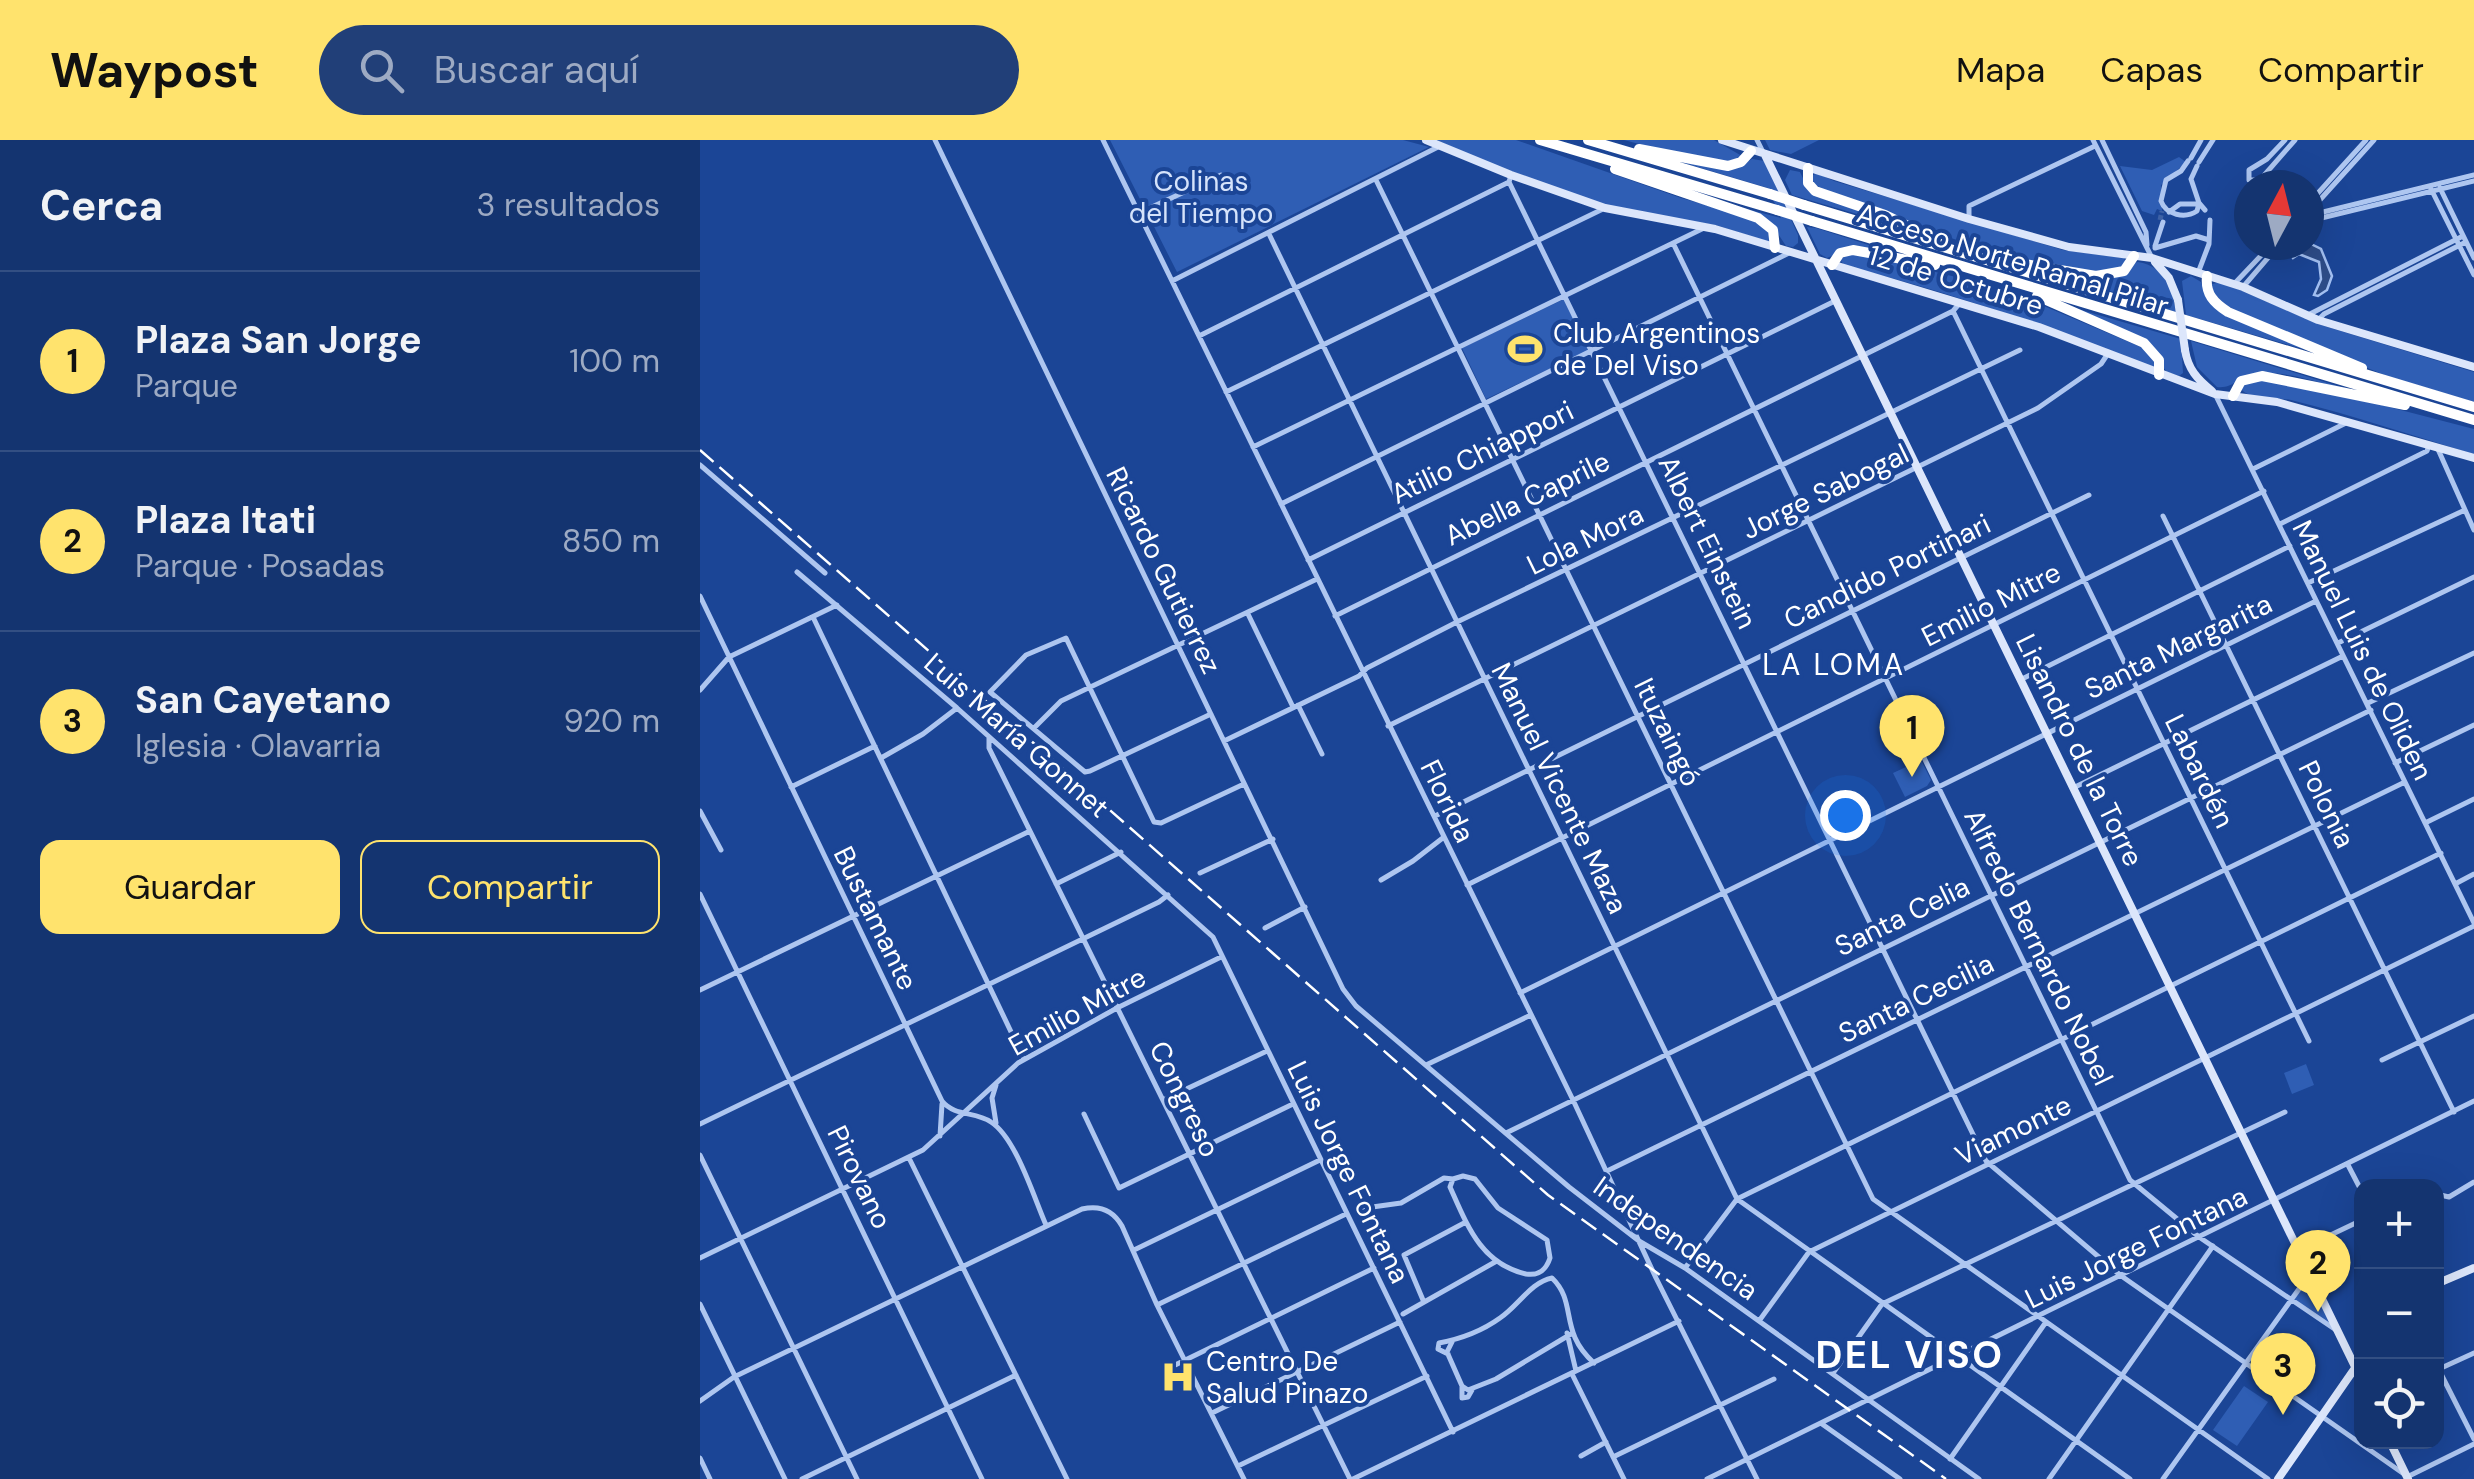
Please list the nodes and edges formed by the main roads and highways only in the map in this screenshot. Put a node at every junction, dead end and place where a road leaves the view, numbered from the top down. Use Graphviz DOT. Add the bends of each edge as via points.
graph roads {
  1 [pos="1540,140"];
  2 [pos="1588,140"];
  3 [pos="1597,140"];
  4 [pos="1568,149"];
  5 [pos="1750,151"];
  6 [pos="1808,168"];
  7 [pos="1775,248"];
  8 [pos="1968,255"];
  9 [pos="2134,256"];
  10 [pos="1832,265"];
  11 [pos="2199,274"];
  12 [pos="1987,275"];
  13 [pos="2160,375"];
  14 [pos="2419,391"];
  15 [pos="2233,396"];
  16 [pos="2474,407"];
  17 [pos="2474,420"];
  1 -- 4 [label="highway, Acceso Norte Ramal Pilar"];
  2 -- 8 [label="highway, Acceso Norte Ramal Pilar, bridge"];
  3 -- 5 [label="highway" via="1724,166 1742,162"];
  4 -- 7 [label="highway" via="1758,218 1773,230"];
  4 -- 12 [label="highway, Acceso Norte Ramal Pilar, bridge"];
  6 -- 8 [label="highway" via="1815,191"];
  8 -- 9 [label="highway" via="2102,276 2124,271"];
  8 -- 14 [label="highway, Acceso Norte Ramal Pilar"];
  10 -- 12 [label="highway" via="1853,250"];
  11 -- 14 [label="highway" via="2210,297 2233,315"];
  12 -- 13 [label="highway" via="2141,342 2157,358"];
  12 -- 17 [label="highway, Acceso Norte Ramal Pilar"];
  14 -- 16 [label="highway, Acceso Norte Ramal Pilar"];
  15 -- 17 [label="highway" via="2241,380 2262,376"];
}
